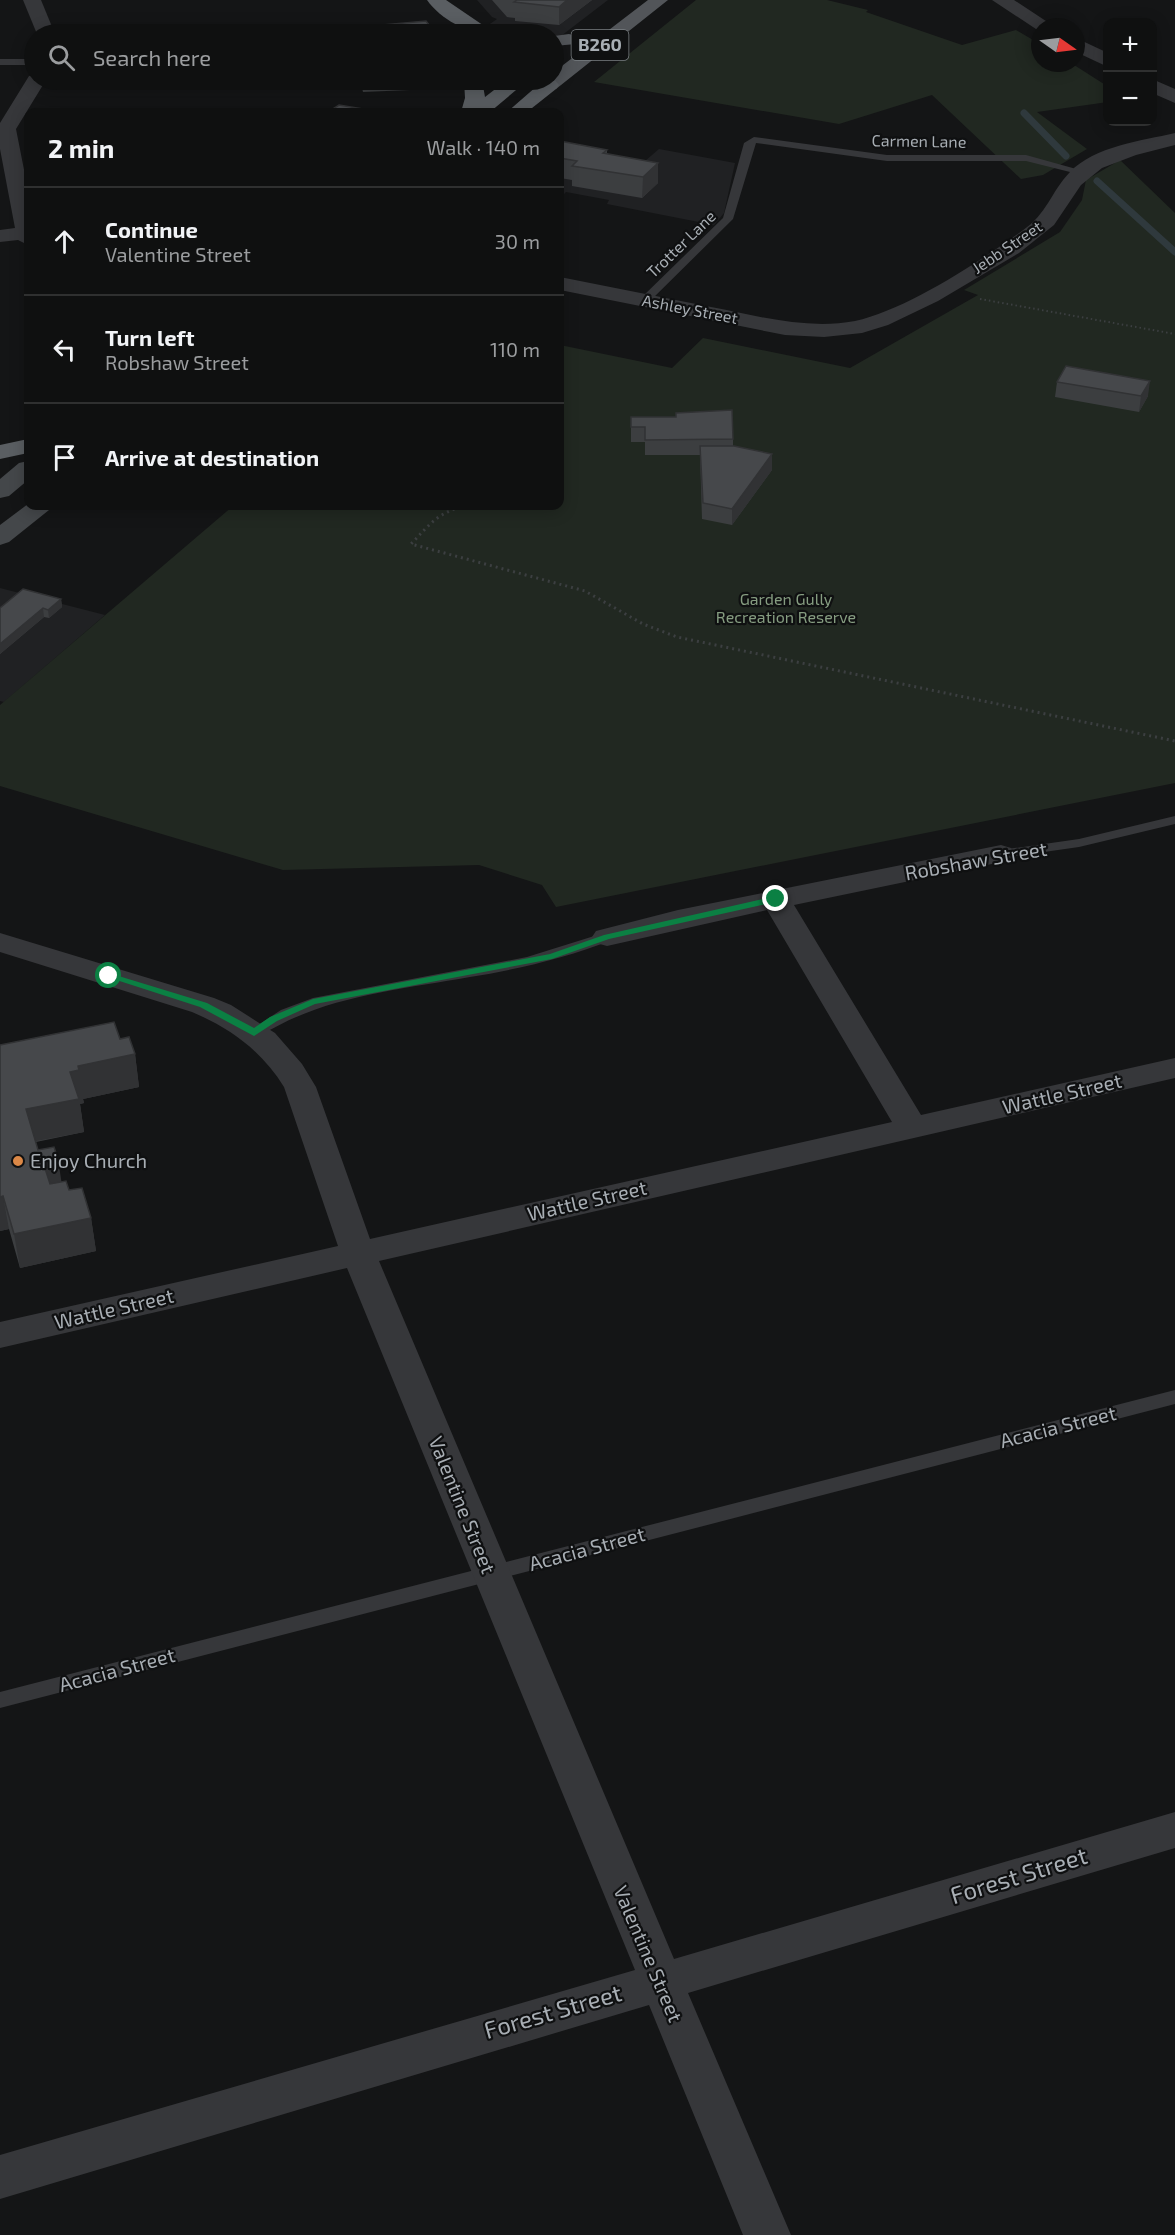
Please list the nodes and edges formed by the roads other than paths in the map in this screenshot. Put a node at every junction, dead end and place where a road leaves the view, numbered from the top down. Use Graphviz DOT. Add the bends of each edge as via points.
graph roads {
  1 [pos="32,0"];
  2 [pos="659,0"];
  3 [pos="1001,0"];
  4 [pos="442,7"];
  5 [pos="1031,18"];
  6 [pos="42,24"];
  7 [pos="448,24"];
  8 [pos="472,24"];
  9 [pos="587,27"];
  10 [pos="564,39"];
  11 [pos="1085,49"];
  12 [pos="1103,59"];
  13 [pos="0,62"];
  14 [pos="24,62"];
  15 [pos="564,71"];
  16 [pos="1157,88"];
  17 [pos="30,90"];
  18 [pos="474,90"];
  19 [pos="506,90"];
  20 [pos="540,90"];
  21 [pos="1175,97"];
  22 [pos="471,108"];
  23 [pos="483,108"];
  24 [pos="520,108"];
  25 [pos="754,140"];
  26 [pos="1175,140"];
  27 [pos="1082,172"];
  28 [pos="24,217"];
  29 [pos="24,236"];
  30 [pos="0,237"];
  31 [pos="564,285"];
  32 [pos="644,301"];
  33 [pos="822,331"];
  34 [pos="24,447"];
  35 [pos="0,452"];
  36 [pos="24,468"];
  37 [pos="0,470"];
  38 [pos="24,471"];
  39 [pos="0,491"];
  40 [pos="32,510"];
  41 [pos="11,519"];
  42 [pos="0,537"];
  43 [pos="1175,820"];
  44 [pos="1001,854"];
  45 [pos="776,899"];
  46 [pos="607,937"];
  47 [pos="0,942"];
  48 [pos="254,1033"];
  49 [pos="1175,1068"];
  50 [pos="913,1129"];
  51 [pos="358,1253"];
  52 [pos="0,1335"];
  53 [pos="1175,1397"];
  54 [pos="491,1574"];
  55 [pos="0,1700"];
  56 [pos="1175,1830"];
  57 [pos="659,1981"];
  58 [pos="0,2177"];
  59 [pos="766,2235"];
  1 -- 6 [label="street"];
  2 -- 15 [label="main road, B260"];
  3 -- 5 [label="street"];
  4 -- 7 [label="highway"];
  4 -- 8 [label="highway"];
  9 -- 10 [label="main road, B260"];
  11 -- 12 [label="street"];
  13 -- 14 [label="lane"];
  16 -- 21 [label="street"];
  17 -- 28 [label="street" via="6,129"];
  18 -- 22 [label="highway"];
  19 -- 23 [label="highway"];
  20 -- 24 [label="highway"];
  25 -- 27 [label="lane, Carmen Lane" via="887,158 1026,158"];
  25 -- 32 [label="lane, Trotter Lane" via="746,152 728,219"];
  26 -- 27 [label="street, Jebb Street" via="1114,156"];
  27 -- 33 [label="street, Jebb Street" via="1047,221 1008,249 883,320"];
  29 -- 30 [label="street"];
  31 -- 32 [label="street, Ashley Street"];
  32 -- 33 [label="street, Ashley Street" via="785,328"];
  34 -- 35 [label="highway"];
  36 -- 37 [label="highway"];
  38 -- 39 [label="main road"];
  40 -- 41 [label="main road"];
  41 -- 42 [label="main road"];
  43 -- 44 [label="lane, Robshaw Street" via="1079,843"];
  44 -- 45 [label="street, Robshaw Street"];
  45 -- 46 [label="street, Robshaw Street"];
  45 -- 50 [label="street"];
  46 -- 48 [label="lane, Robshaw Street" via="552,956 313,1002 274,1019"];
  47 -- 48 [label="street, Valentine Street" via="187,999 220,1012"];
  48 -- 51 [label="street, Valentine Street" via="279,1056 300,1087"];
  49 -- 50 [label="street, Wattle Street"];
  50 -- 51 [label="street, Wattle Street"];
  51 -- 52 [label="street, Wattle Street"];
  51 -- 54 [label="street, Valentine Street"];
  53 -- 54 [label="lane, Acacia Street"];
  54 -- 55 [label="lane, Acacia Street"];
  54 -- 57 [label="street, Valentine Street"];
  56 -- 57 [label="street, Forest Street"];
  57 -- 58 [label="street, Forest Street"];
  57 -- 59 [label="street, Valentine Street"];
}
